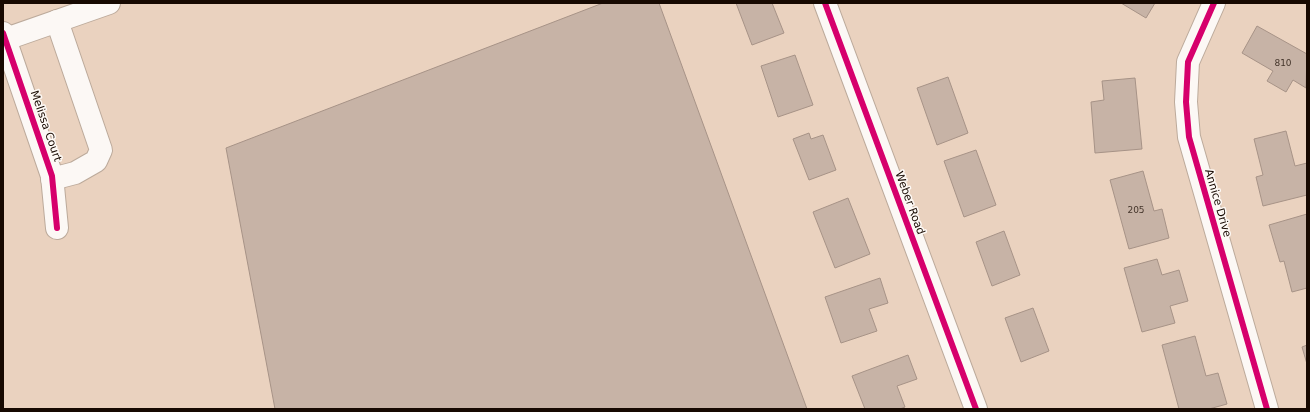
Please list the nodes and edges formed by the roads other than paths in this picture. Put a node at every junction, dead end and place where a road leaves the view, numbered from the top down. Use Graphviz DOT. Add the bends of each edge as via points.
graph roads {
  1 [pos="109,3"];
  2 [pos="825,3"];
  3 [pos="1214,3"];
  4 [pos="57,21"];
  5 [pos="4,38"];
  6 [pos="52,179"];
  7 [pos="57,228"];
  8 [pos="976,409"];
  9 [pos="1267,409"];
  1 -- 4 [label="street"];
  2 -- 8 [label="street, Weber Road"];
  3 -- 9 [label="street, Annice Drive" via="1188,62 1186,102 1189,137"];
  4 -- 5 [label="street"];
  4 -- 6 [label="street" via="101,150 96,161 75,173"];
  5 -- 6 [label="street, Melissa Court"];
  6 -- 7 [label="street, Melissa Court"];
}
